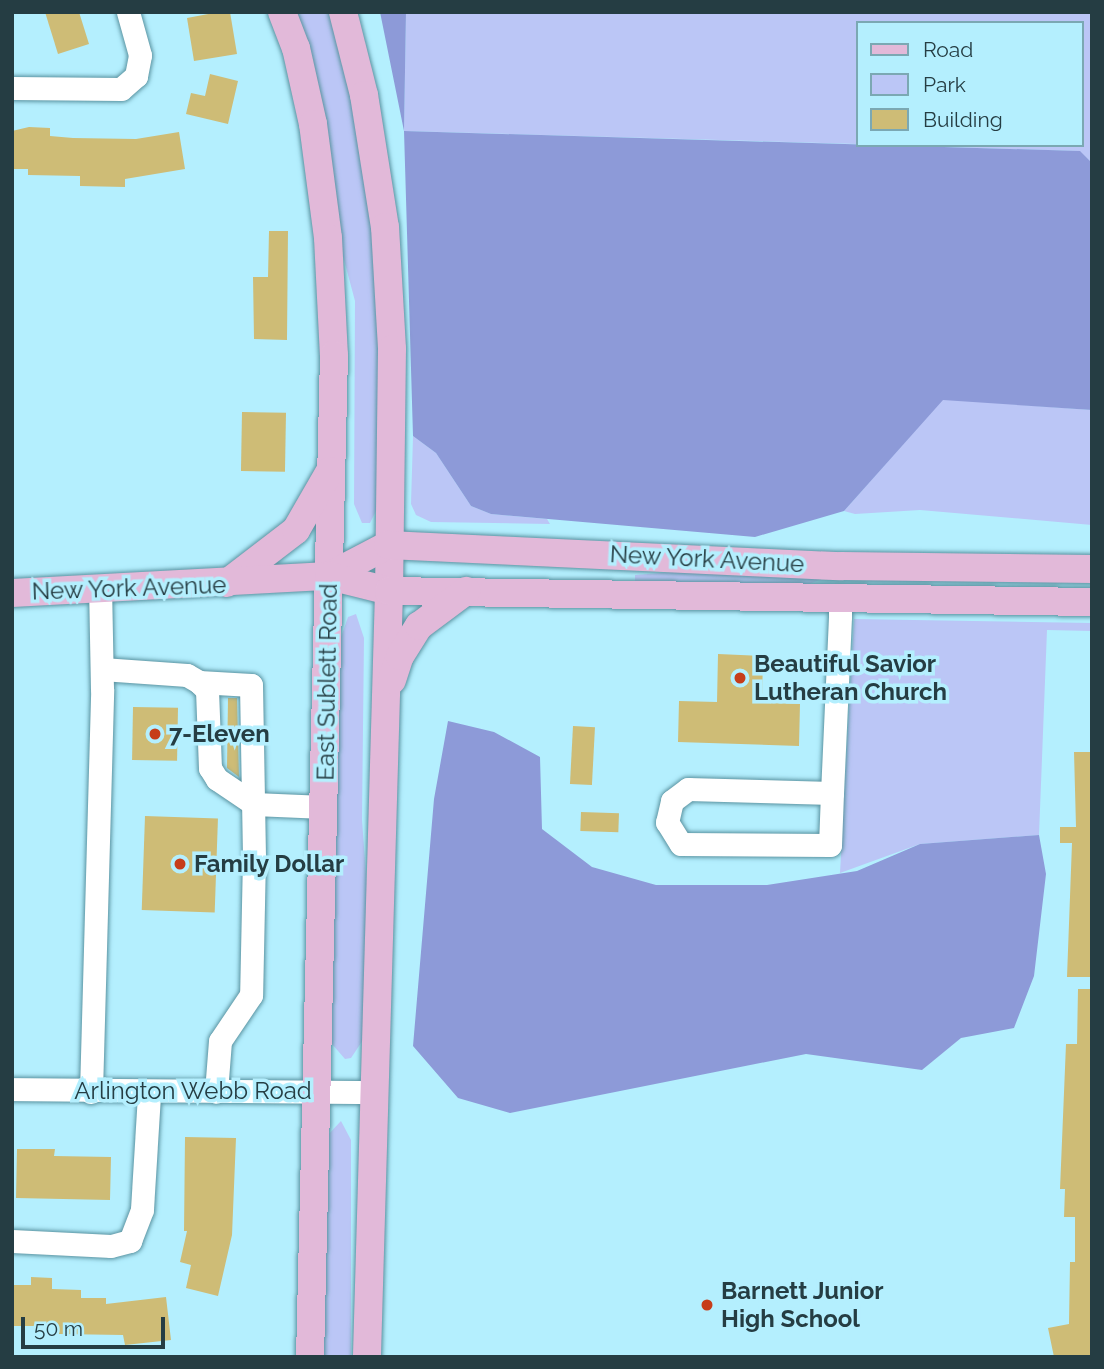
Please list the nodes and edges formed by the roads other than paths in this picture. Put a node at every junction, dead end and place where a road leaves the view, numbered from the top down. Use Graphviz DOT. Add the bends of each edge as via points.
graph roads {
  1 [pos="128,12"];
  2 [pos="282,12"];
  3 [pos="343,12"];
  4 [pos="12,88"];
  5 [pos="333,465"];
  6 [pos="388,544"];
  7 [pos="841,566"];
  8 [pos="1092,569"];
  9 [pos="330,576"];
  10 [pos="226,584"];
  11 [pos="100,589"];
  12 [pos="389,591"];
  13 [pos="466,592"];
  14 [pos="12,593"];
  15 [pos="840,598"];
  16 [pos="1092,602"];
  17 [pos="102,669"];
  18 [pos="199,682"];
  19 [pos="384,699"];
  20 [pos="832,793"];
  21 [pos="254,804"];
  22 [pos="324,807"];
  23 [pos="12,1089"];
  24 [pos="316,1091"];
  25 [pos="374,1091"];
  26 [pos="91,1092"];
  27 [pos="216,1092"];
  28 [pos="149,1093"];
  29 [pos="12,1241"];
  30 [pos="310,1357"];
  31 [pos="367,1357"];
  1 -- 4 [label="street" via="140,55 136,76 121,89"];
  2 -- 5 [label="main road, East Sublett Road" via="313,124 328,238"];
  3 -- 6 [label="main road" via="364,95 385,227 391,349"];
  5 -- 9 [label="main road, East Sublett Road"];
  5 -- 10 [label="main road" via="296,530"];
  6 -- 7 [label="main road, New York Avenue"];
  6 -- 9 [label="main road, New York Avenue"];
  6 -- 12 [label="main road"];
  7 -- 8 [label="main road, New York Avenue"];
  7 -- 15 [label="main road"];
  9 -- 10 [label="main road, New York Avenue"];
  9 -- 12 [label="main road, New York Avenue"];
  9 -- 22 [label="main road, East Sublett Road"];
  10 -- 11 [label="main road, New York Avenue"];
  11 -- 14 [label="main road, New York Avenue"];
  11 -- 17 [label="street"];
  12 -- 13 [label="main road, New York Avenue"];
  12 -- 19 [label="main road"];
  13 -- 15 [label="main road, New York Avenue"];
  13 -- 19 [label="main road" via="425,620 410,638"];
  15 -- 16 [label="main road, New York Avenue"];
  15 -- 20 [label="street"];
  17 -- 18 [label="street" via="187,676"];
  17 -- 26 [label="street"];
  18 -- 21 [label="street" via="207,690 210,768 217,779"];
  18 -- 21 [label="street" via="251,685"];
  19 -- 25 [label="main road"];
  20 -- 20 [label="street" via="830,845 681,844 667,822 672,801 688,789"];
  21 -- 22 [label="street"];
  21 -- 27 [label="street" via="251,995 220,1041"];
  22 -- 24 [label="main road, East Sublett Road"];
  23 -- 26 [label="street, Arlington Webb Road"];
  24 -- 25 [label="street, Arlington Webb Road"];
  24 -- 27 [label="street, Arlington Webb Road"];
  24 -- 30 [label="main road, East Sublett Road"];
  25 -- 31 [label="main road"];
  26 -- 28 [label="street, Arlington Webb Road"];
  27 -- 28 [label="street, Arlington Webb Road"];
  28 -- 29 [label="street" via="142,1209 130,1241 111,1246"];
}
